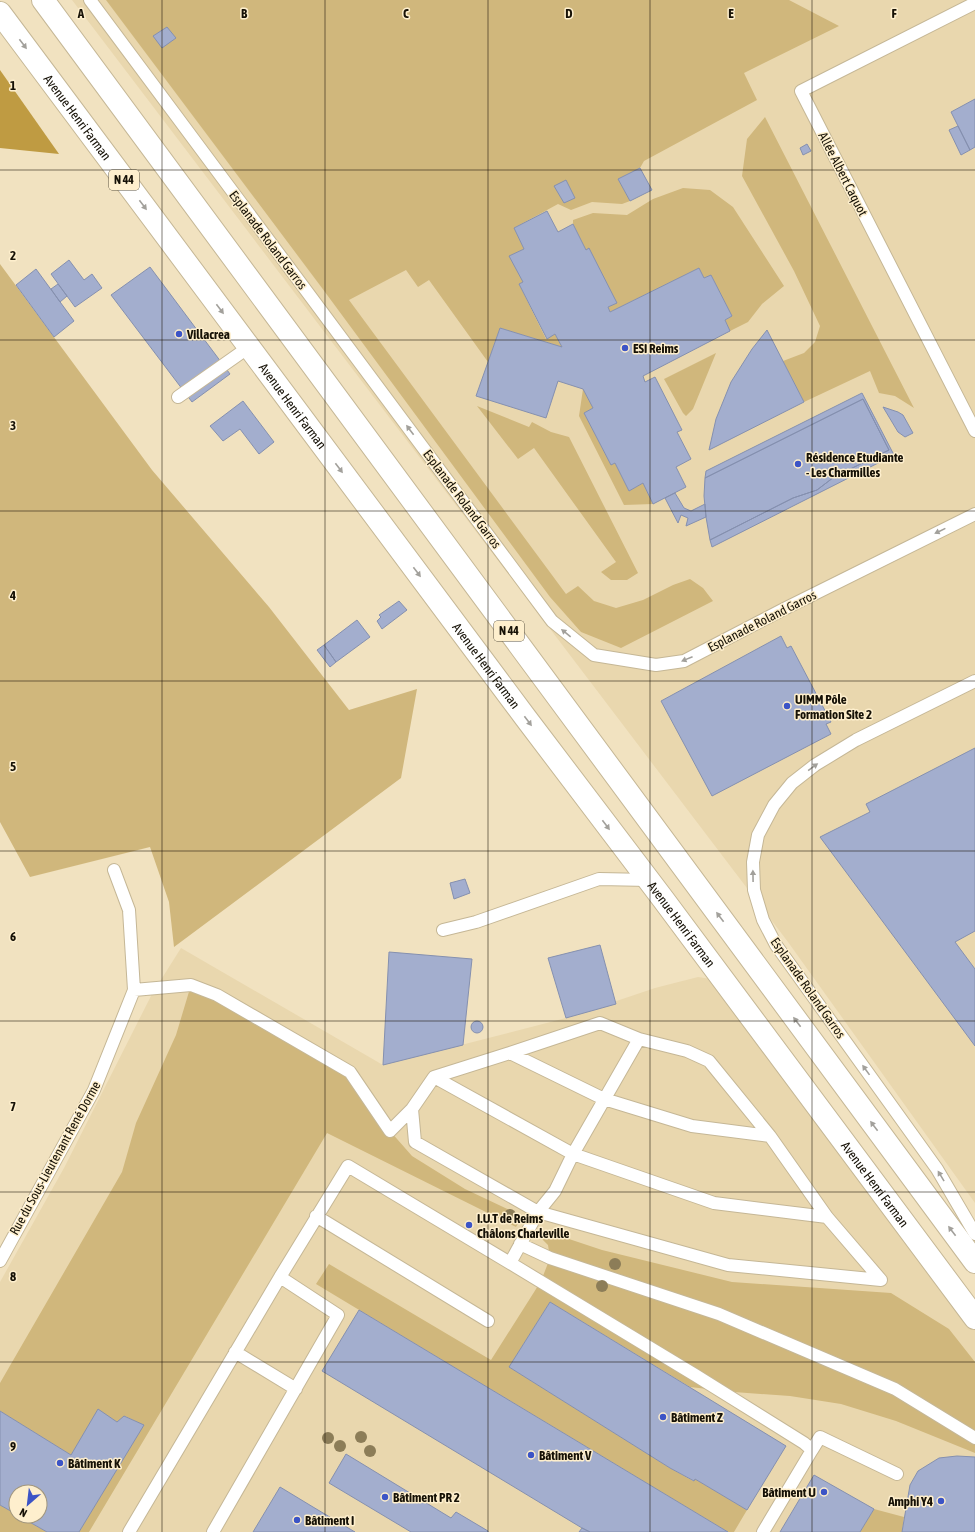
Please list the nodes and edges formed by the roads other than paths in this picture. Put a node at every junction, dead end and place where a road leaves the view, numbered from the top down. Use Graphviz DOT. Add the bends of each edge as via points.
graph roads {
  1 [pos="42,0"];
  2 [pos="90,0"];
  3 [pos="975,3"];
  4 [pos="0,13"];
  5 [pos="248,347"];
  6 [pos="178,398"];
  7 [pos="975,431"];
  8 [pos="975,514"];
  9 [pos="975,681"];
  10 [pos="114,870"];
  11 [pos="649,880"];
  12 [pos="443,930"];
  13 [pos="134,990"];
  14 [pos="639,1039"];
  15 [pos="510,1053"];
  16 [pos="434,1077"];
  17 [pos="604,1099"];
  18 [pos="412,1109"];
  19 [pos="770,1136"];
  20 [pos="573,1154"];
  21 [pos="538,1212"];
  22 [pos="316,1216"];
  23 [pos="827,1217"];
  24 [pos="975,1234"];
  25 [pos="520,1244"];
  26 [pos="0,1261"];
  27 [pos="975,1262"];
  28 [pos="510,1263"];
  29 [pos="280,1277"];
  30 [pos="975,1318"];
  31 [pos="488,1322"];
  32 [pos="235,1352"];
  33 [pos="296,1390"];
  34 [pos="975,1438"];
  35 [pos="812,1450"];
  36 [pos="897,1474"];
  37 [pos="129,1532"];
  38 [pos="213,1532"];
  39 [pos="763,1532"];
  27 -- 1 [label="main road, N 44, one-way"];
  8 -- 2 [label="lane, Esplanade Roland Garros, one-way" via="684,661 656,665 594,655 552,621"];
  3 -- 7 [label="lane, Allée Albert Caquot" via="801,91"];
  4 -- 5 [label="main road, Avenue Henri Farman / N 44, one-way"];
  5 -- 6 [label="lane"];
  5 -- 11 [label="main road, Avenue Henri Farman / N 44, one-way"];
  24 -- 9 [label="lane, Esplanade Roland Garros, one-way" via="937,1169 776,945 763,920 754,890 753,862 758,835 774,805 792,783 815,765 856,740"];
  10 -- 13 [label="lane, Rue du Sous-Lieutenant René Dorme" via="129,910"];
  11 -- 12 [label="lane" via="599,879 476,922"];
  11 -- 30 [label="main road, Avenue Henri Farman / N 44"];
  13 -- 18 [label="lane" via="191,984 216,995 350,1072 390,1131"];
  13 -- 26 [label="lane, Rue du Sous-Lieutenant René Dorme" via="94,1090"];
  14 -- 15 [label="lane" via="600,1023"];
  14 -- 17 [label="lane"];
  14 -- 19 [label="lane" via="709,1061"];
  15 -- 16 [label="lane"];
  15 -- 17 [label="lane"];
  16 -- 18 [label="lane"];
  16 -- 20 [label="lane"];
  17 -- 19 [label="lane" via="692,1126"];
  17 -- 20 [label="lane"];
  18 -- 21 [label="lane" via="415,1142"];
  19 -- 23 [label="lane"];
  20 -- 21 [label="lane" via="555,1191"];
  20 -- 23 [label="lane" via="714,1203"];
  21 -- 23 [label="lane" via="728,1265 881,1280"];
  21 -- 25 [label="lane"];
  22 -- 28 [label="lane" via="348,1166"];
  22 -- 29 [label="lane"];
  22 -- 31 [label="lane"];
  25 -- 28 [label="lane"];
  25 -- 34 [label="lane" via="550,1258 719,1314 887,1386"];
  28 -- 35 [label="lane" via="719,1389"];
  29 -- 32 [label="lane"];
  29 -- 33 [label="lane" via="338,1315"];
  32 -- 33 [label="lane"];
  32 -- 37 [label="lane"];
  33 -- 38 [label="lane"];
  35 -- 36 [label="lane" via="820,1437"];
  35 -- 39 [label="lane"];
}
